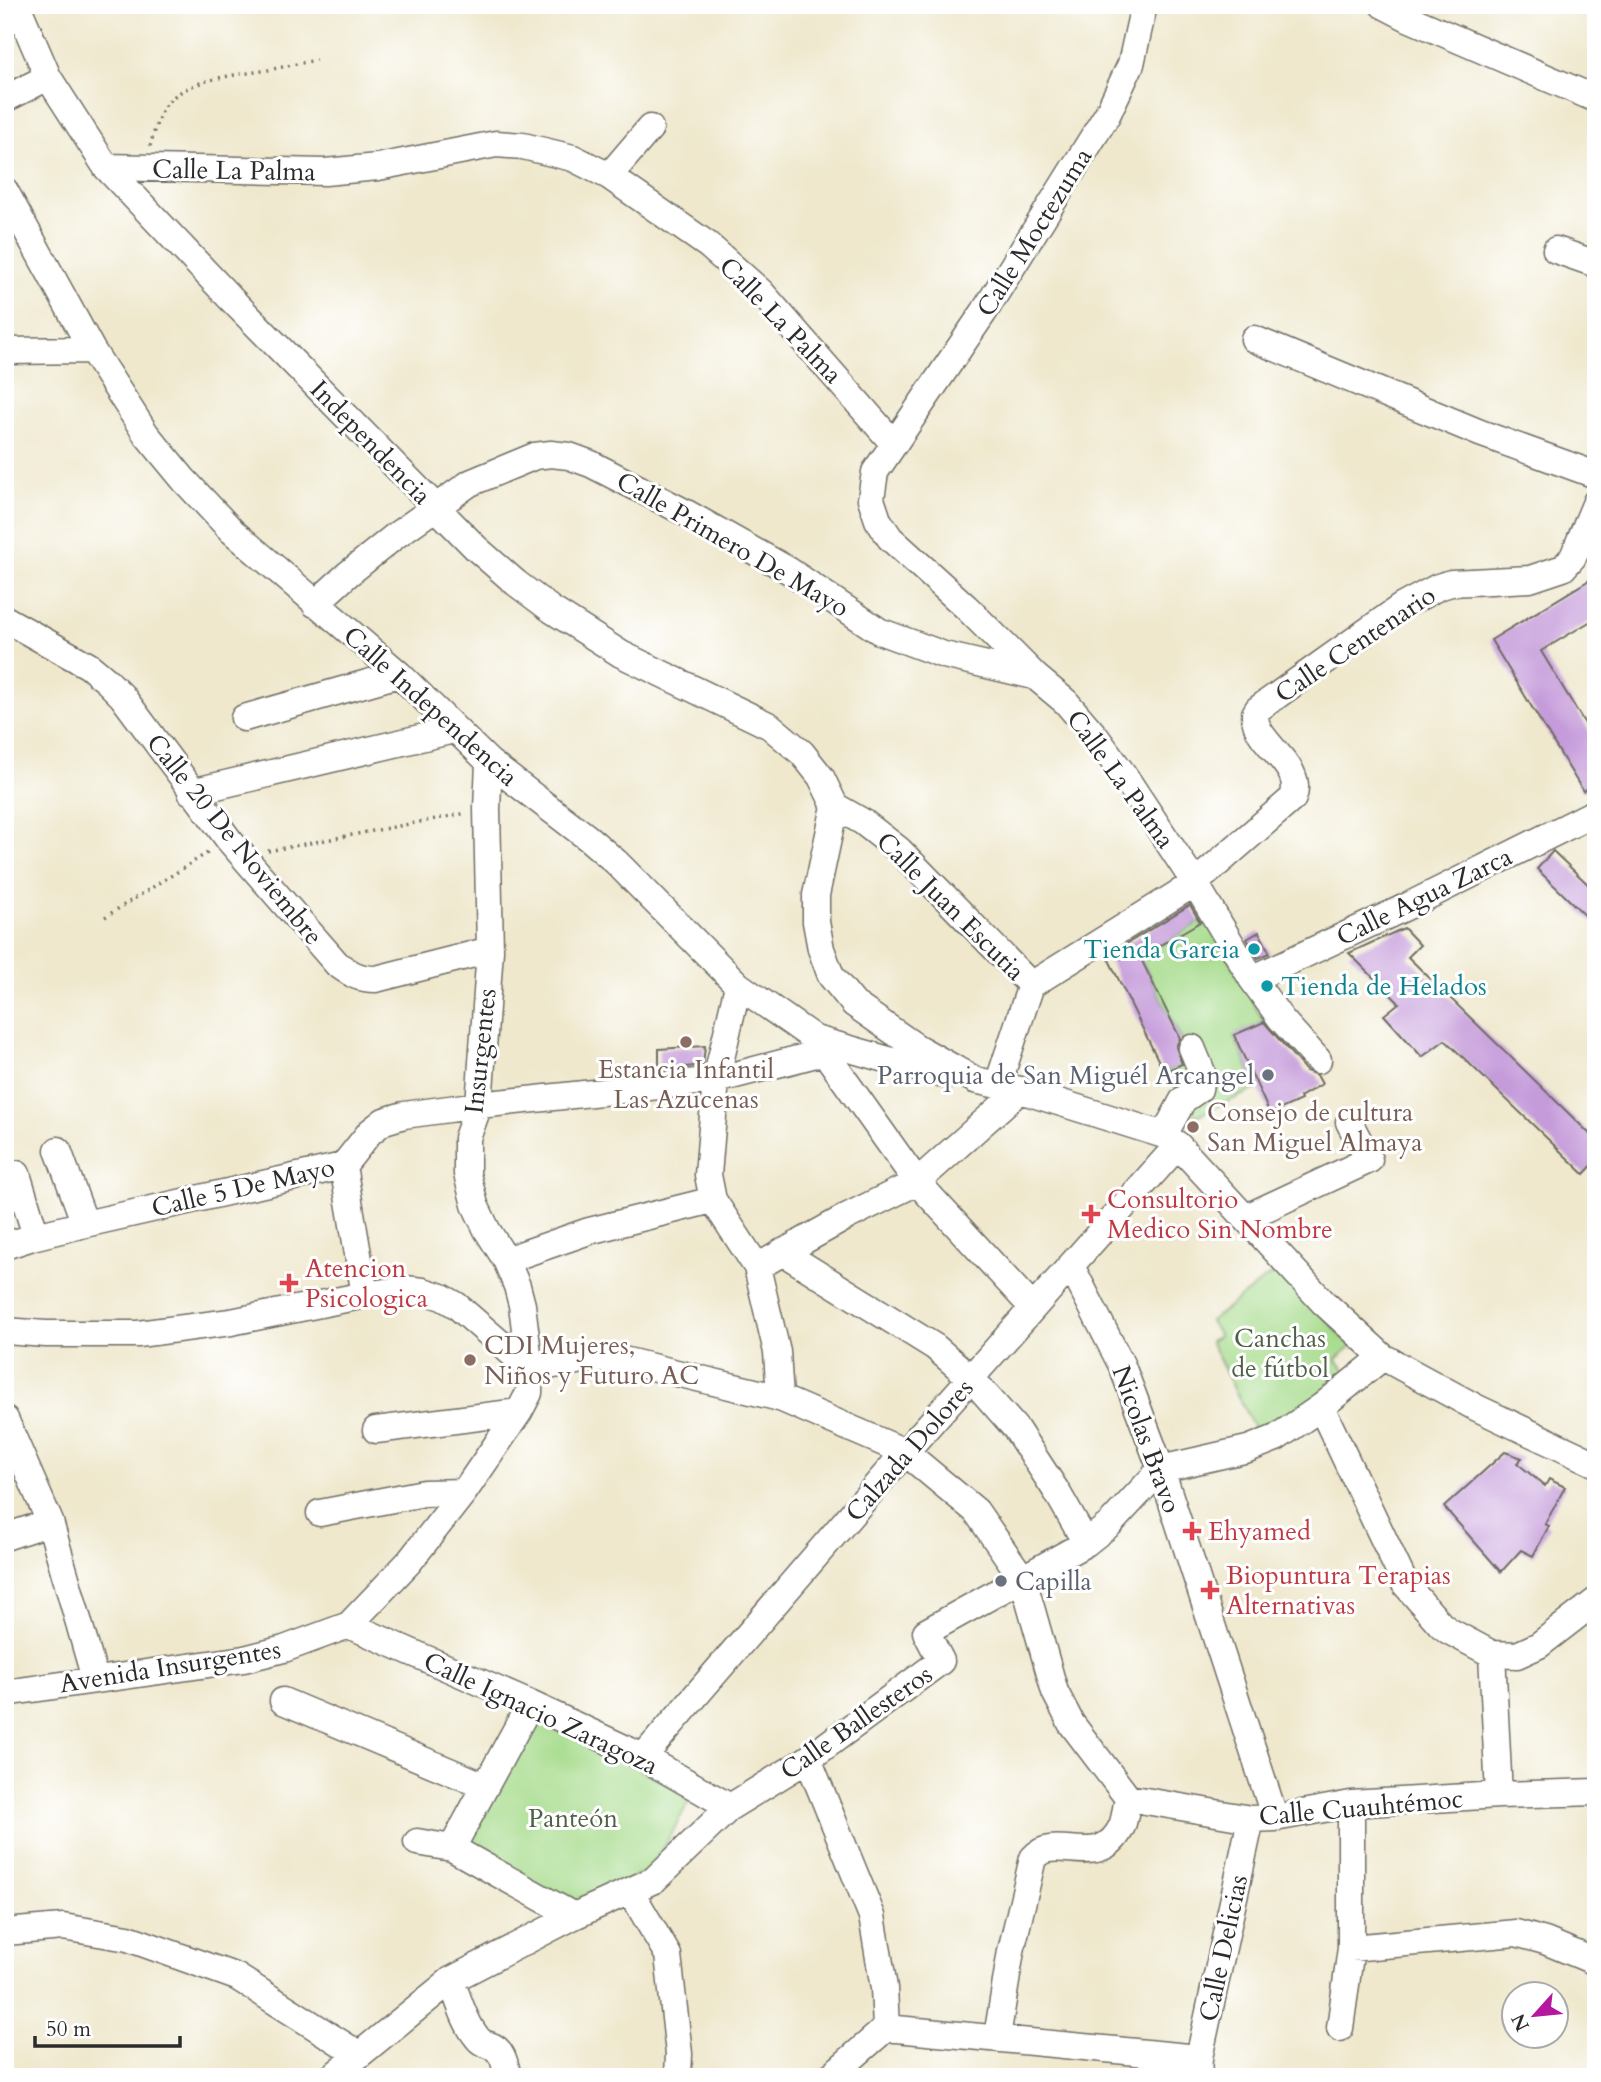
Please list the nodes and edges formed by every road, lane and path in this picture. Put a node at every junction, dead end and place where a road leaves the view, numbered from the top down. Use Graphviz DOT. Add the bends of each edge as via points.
graph roads {
  1 [pos="17,5"];
  2 [pos="1144,5"];
  3 [pos="1382,5"];
  4 [pos="316,60"];
  5 [pos="47,77"];
  6 [pos="5,99"];
  7 [pos="1596,99"];
  8 [pos="650,128"];
  9 [pos="106,167"];
  10 [pos="143,168"];
  11 [pos="610,176"];
  12 [pos="5,191"];
  13 [pos="1556,250"];
  14 [pos="1596,264"];
  15 [pos="1254,340"];
  16 [pos="92,350"];
  17 [pos="5,351"];
  18 [pos="894,444"];
  19 [pos="1596,475"];
  20 [pos="1596,502"];
  21 [pos="435,508"];
  22 [pos="316,604"];
  23 [pos="5,619"];
  24 [pos="398,674"];
  25 [pos="1036,677"];
  26 [pos="244,718"];
  27 [pos="454,730"];
  28 [pos="489,762"];
  29 [pos="191,792"];
  30 [pos="835,806"];
  31 [pos="487,809"];
  32 [pos="1596,812"];
  33 [pos="235,848"];
  34 [pos="1195,883"];
  35 [pos="105,917"];
  36 [pos="490,950"];
  37 [pos="1252,979"];
  38 [pos="738,985"];
  39 [pos="1031,985"];
  40 [pos="820,1046"];
  41 [pos="1192,1048"];
  42 [pos="1318,1060"];
  43 [pos="716,1080"];
  44 [pos="998,1085"];
  45 [pos="479,1105"];
  46 [pos="1349,1122"];
  47 [pos="1171,1140"];
  48 [pos="58,1150"];
  49 [pos="343,1166"];
  50 [pos="17,1174"];
  51 [pos="917,1182"];
  52 [pos="713,1199"];
  53 [pos="1245,1218"];
  54 [pos="85,1224"];
  55 [pos="36,1236"];
  56 [pos="5,1246"];
  57 [pos="782,1252"];
  58 [pos="506,1260"];
  59 [pos="1071,1266"];
  60 [pos="757,1267"];
  61 [pos="365,1295"];
  62 [pos="1032,1307"];
  63 [pos="5,1331"];
  64 [pos="1383,1357"];
  65 [pos="530,1369"];
  66 [pos="972,1379"];
  67 [pos="780,1398"];
  68 [pos="1321,1406"];
  69 [pos="519,1412"];
  70 [pos="5,1419"];
  71 [pos="376,1430"];
  72 [pos="905,1452"];
  73 [pos="1596,1464"];
  74 [pos="1161,1469"];
  75 [pos="464,1492"];
  76 [pos="320,1513"];
  77 [pos="50,1522"];
  78 [pos="5,1537"];
  79 [pos="1086,1543"];
  80 [pos="1023,1579"];
  81 [pos="1596,1601"];
  82 [pos="349,1625"];
  83 [pos="1492,1654"];
  84 [pos="96,1679"];
  85 [pos="5,1693"];
  86 [pos="283,1700"];
  87 [pos="530,1704"];
  88 [pos="643,1757"];
  89 [pos="808,1759"];
  90 [pos="485,1786"];
  91 [pos="1596,1792"];
  92 [pos="1499,1795"];
  93 [pos="1128,1798"];
  94 [pos="1351,1804"];
  95 [pos="730,1807"];
  96 [pos="1263,1818"];
  97 [pos="417,1842"];
  98 [pos="452,1848"];
  99 [pos="631,1892"];
  100 [pos="574,1916"];
  101 [pos="5,1932"];
  102 [pos="1350,1948"];
  103 [pos="1596,1962"];
  104 [pos="451,1980"];
  105 [pos="886,2028"];
  106 [pos="1340,2028"];
  107 [pos="997,2037"];
  108 [pos="358,2054"];
  109 [pos="1199,2067"];
  110 [pos="332,2077"];
  111 [pos="508,2077"];
  112 [pos="678,2077"];
  113 [pos="830,2077"];
  1 -- 5 [label="street, Independencia"];
  2 -- 18 [label="street, Calle Moctezuma" via="1130,64 1107,114 984,312"];
  3 -- 7 [label="street"];
  4 -- 10 [label="path" via="234,75 180,92 161,112"];
  5 -- 6 [label="street"];
  5 -- 9 [label="street, Independencia"];
  8 -- 11 [label="street"];
  9 -- 10 [label="street, Calle La Palma"];
  9 -- 21 [label="street, Independencia"];
  10 -- 11 [label="street, Calle La Palma" via="325,172 378,167 496,144 573,158"];
  11 -- 18 [label="street, Calle La Palma" via="708,245 761,292"];
  12 -- 16 [label="street, Calle Independencia"];
  13 -- 14 [label="street"];
  15 -- 19 [label="street" via="1480,433"];
  16 -- 17 [label="street"];
  16 -- 22 [label="street, Calle Independencia" via="146,434 184,480 232,531"];
  18 -- 25 [label="street, Calle La Palma" via="875,472 871,499 878,520 890,538"];
  20 -- 34 [label="street, Calle Centenario" via="1573,557 1563,568 1530,579 1451,583 1430,591 1258,709 1257,726 1289,768 1296,791"];
  21 -- 22 [label="street, Calle Primero De Mayo"];
  21 -- 25 [label="street, Calle Primero De Mayo" via="470,484 514,463 535,456 569,456 626,481 788,570 879,631 944,655"];
  21 -- 30 [label="street, Independencia" via="552,610 621,654 770,726 802,753"];
  22 -- 24 [label="street, Calle Independencia"];
  23 -- 29 [label="street, Calle 20 De Noviembre" via="107,681"];
  24 -- 26 [label="street"];
  24 -- 27 [label="street, Calle Independencia"];
  25 -- 34 [label="street, Calle La Palma" via="1066,702 1096,737"];
  27 -- 28 [label="street, Calle Independencia"];
  27 -- 29 [label="street"];
  28 -- 31 [label="street, Insurgentes"];
  28 -- 38 [label="street, Calle Independencia" via="617,862"];
  29 -- 33 [label="street, Calle 20 De Noviembre"];
  30 -- 39 [label="street, Calle Juan Escutia" via="899,850"];
  30 -- 44 [label="street" via="816,895 821,949 831,976 854,1004 881,1024"];
  31 -- 33 [label="path"];
  31 -- 36 [label="street, Insurgentes"];
  32 -- 37 [label="street, Calle Agua Zarca"];
  33 -- 35 [label="path"];
  33 -- 36 [label="street, Calle 20 De Noviembre" via="337,964 363,979"];
  34 -- 37 [label="street, Calle La Palma"];
  34 -- 39 [label="street"];
  36 -- 45 [label="street, Insurgentes"];
  37 -- 42 [label="street, Calle La Palma"];
  38 -- 40 [label="street, Calle Independencia"];
  38 -- 43 [label="street"];
  39 -- 44 [label="street"];
  40 -- 43 [label="street, Calle 5 De Mayo"];
  40 -- 44 [label="street, Calle Independencia"];
  40 -- 51 [label="street"];
  41 -- 47 [label="street, Calzada Dolores" via="1202,1072 1199,1089 1183,1100"];
  43 -- 45 [label="street, Calle 5 De Mayo"];
  43 -- 52 [label="street" via="708,1175"];
  44 -- 47 [label="street"];
  44 -- 51 [label="street"];
  45 -- 49 [label="street, Calle 5 De Mayo" via="384,1121"];
  45 -- 58 [label="street, Insurgentes" via="467,1138 467,1174 475,1205"];
  46 -- 53 [label="street" via="1369,1160"];
  47 -- 53 [label="street"];
  47 -- 59 [label="street, Calzada Dolores"];
  48 -- 54 [label="street"];
  49 -- 54 [label="street, Calle 5 De Mayo"];
  49 -- 61 [label="street"];
  50 -- 55 [label="street"];
  51 -- 57 [label="street"];
  51 -- 62 [label="street"];
  52 -- 58 [label="street" via="589,1230"];
  52 -- 60 [label="street"];
  53 -- 64 [label="street" via="1323,1302"];
  54 -- 55 [label="street, Calle 5 De Mayo"];
  55 -- 56 [label="street, Calle 5 De Mayo"];
  57 -- 60 [label="street"];
  57 -- 66 [label="street" via="935,1347"];
  58 -- 65 [label="street, Insurgentes" via="522,1305"];
  59 -- 62 [label="street, Calzada Dolores"];
  59 -- 74 [label="street, Nicolas Bravo" via="1122,1366"];
  60 -- 67 [label="street" via="777,1352"];
  61 -- 63 [label="street" via="231,1322 138,1334"];
  61 -- 65 [label="street" via="405,1289 442,1297"];
  62 -- 66 [label="street, Calzada Dolores"];
  64 -- 68 [label="street"];
  64 -- 73 [label="street"];
  65 -- 67 [label="street" via="619,1359"];
  65 -- 69 [label="street, Avenida Insurgentes" via="529,1393"];
  66 -- 72 [label="street, Calzada Dolores"];
  66 -- 79 [label="street" via="1016,1429"];
  67 -- 72 [label="street"];
  68 -- 74 [label="street" via="1276,1438"];
  68 -- 83 [label="street" via="1405,1584 1441,1625"];
  69 -- 71 [label="street"];
  69 -- 75 [label="street, Avenida Insurgentes"];
  70 -- 77 [label="street"];
  72 -- 80 [label="street" via="976,1511"];
  72 -- 88 [label="street, Calzada Dolores"];
  74 -- 79 [label="street, Calle Ballesteros"];
  74 -- 96 [label="street, Nicolas Bravo"];
  75 -- 76 [label="street" via="424,1493"];
  75 -- 82 [label="street, Avenida Insurgentes" via="409,1562"];
  77 -- 78 [label="street"];
  77 -- 84 [label="street"];
  79 -- 80 [label="street, Calle Ballesteros"];
  80 -- 89 [label="street, Calle Ballesteros" via="926,1632 941,1661"];
  80 -- 93 [label="street" via="1055,1692 1071,1723"];
  81 -- 83 [label="street" via="1539,1645 1517,1655"];
  82 -- 84 [label="street, Avenida Insurgentes" via="244,1659"];
  82 -- 87 [label="street, Calle Ignacio Zaragoza"];
  83 -- 92 [label="street"];
  84 -- 85 [label="street, Avenida Insurgentes"];
  86 -- 90 [label="street"];
  87 -- 88 [label="street, Calle Ignacio Zaragoza"];
  87 -- 90 [label="street"];
  88 -- 95 [label="street, Calle Ignacio Zaragoza"];
  89 -- 95 [label="street, Calle Ballesteros"];
  89 -- 105 [label="street" via="872,1916"];
  90 -- 98 [label="street"];
  91 -- 92 [label="street, Calle Cuauhtémoc"];
  92 -- 94 [label="street, Calle Cuauhtémoc"];
  93 -- 96 [label="street, Calle Cuauhtémoc"];
  93 -- 107 [label="street" via="1123,1824 1109,1843 1093,1851 1046,1849 1033,1858"];
  94 -- 96 [label="street, Calle Cuauhtémoc"];
  94 -- 102 [label="street"];
  95 -- 99 [label="street, Calle Ballesteros" via="654,1880"];
  96 -- 109 [label="street, Calle Delicias"];
  97 -- 98 [label="street"];
  98 -- 100 [label="street"];
  99 -- 100 [label="street, Calle Ballesteros"];
  99 -- 112 [label="street" via="667,1955"];
  100 -- 104 [label="street, Calle Ballesteros"];
  101 -- 108 [label="street" via="63,1927 128,1938 237,1977"];
  102 -- 103 [label="street" via="1516,1933"];
  102 -- 106 [label="street"];
  104 -- 108 [label="street, Calle Ballesteros"];
  104 -- 111 [label="street" via="472,2030 483,2044 498,2050"];
  105 -- 107 [label="street"];
  105 -- 113 [label="street"];
  107 -- 109 [label="street"];
  108 -- 110 [label="street, Calle Ballesteros"];
}
